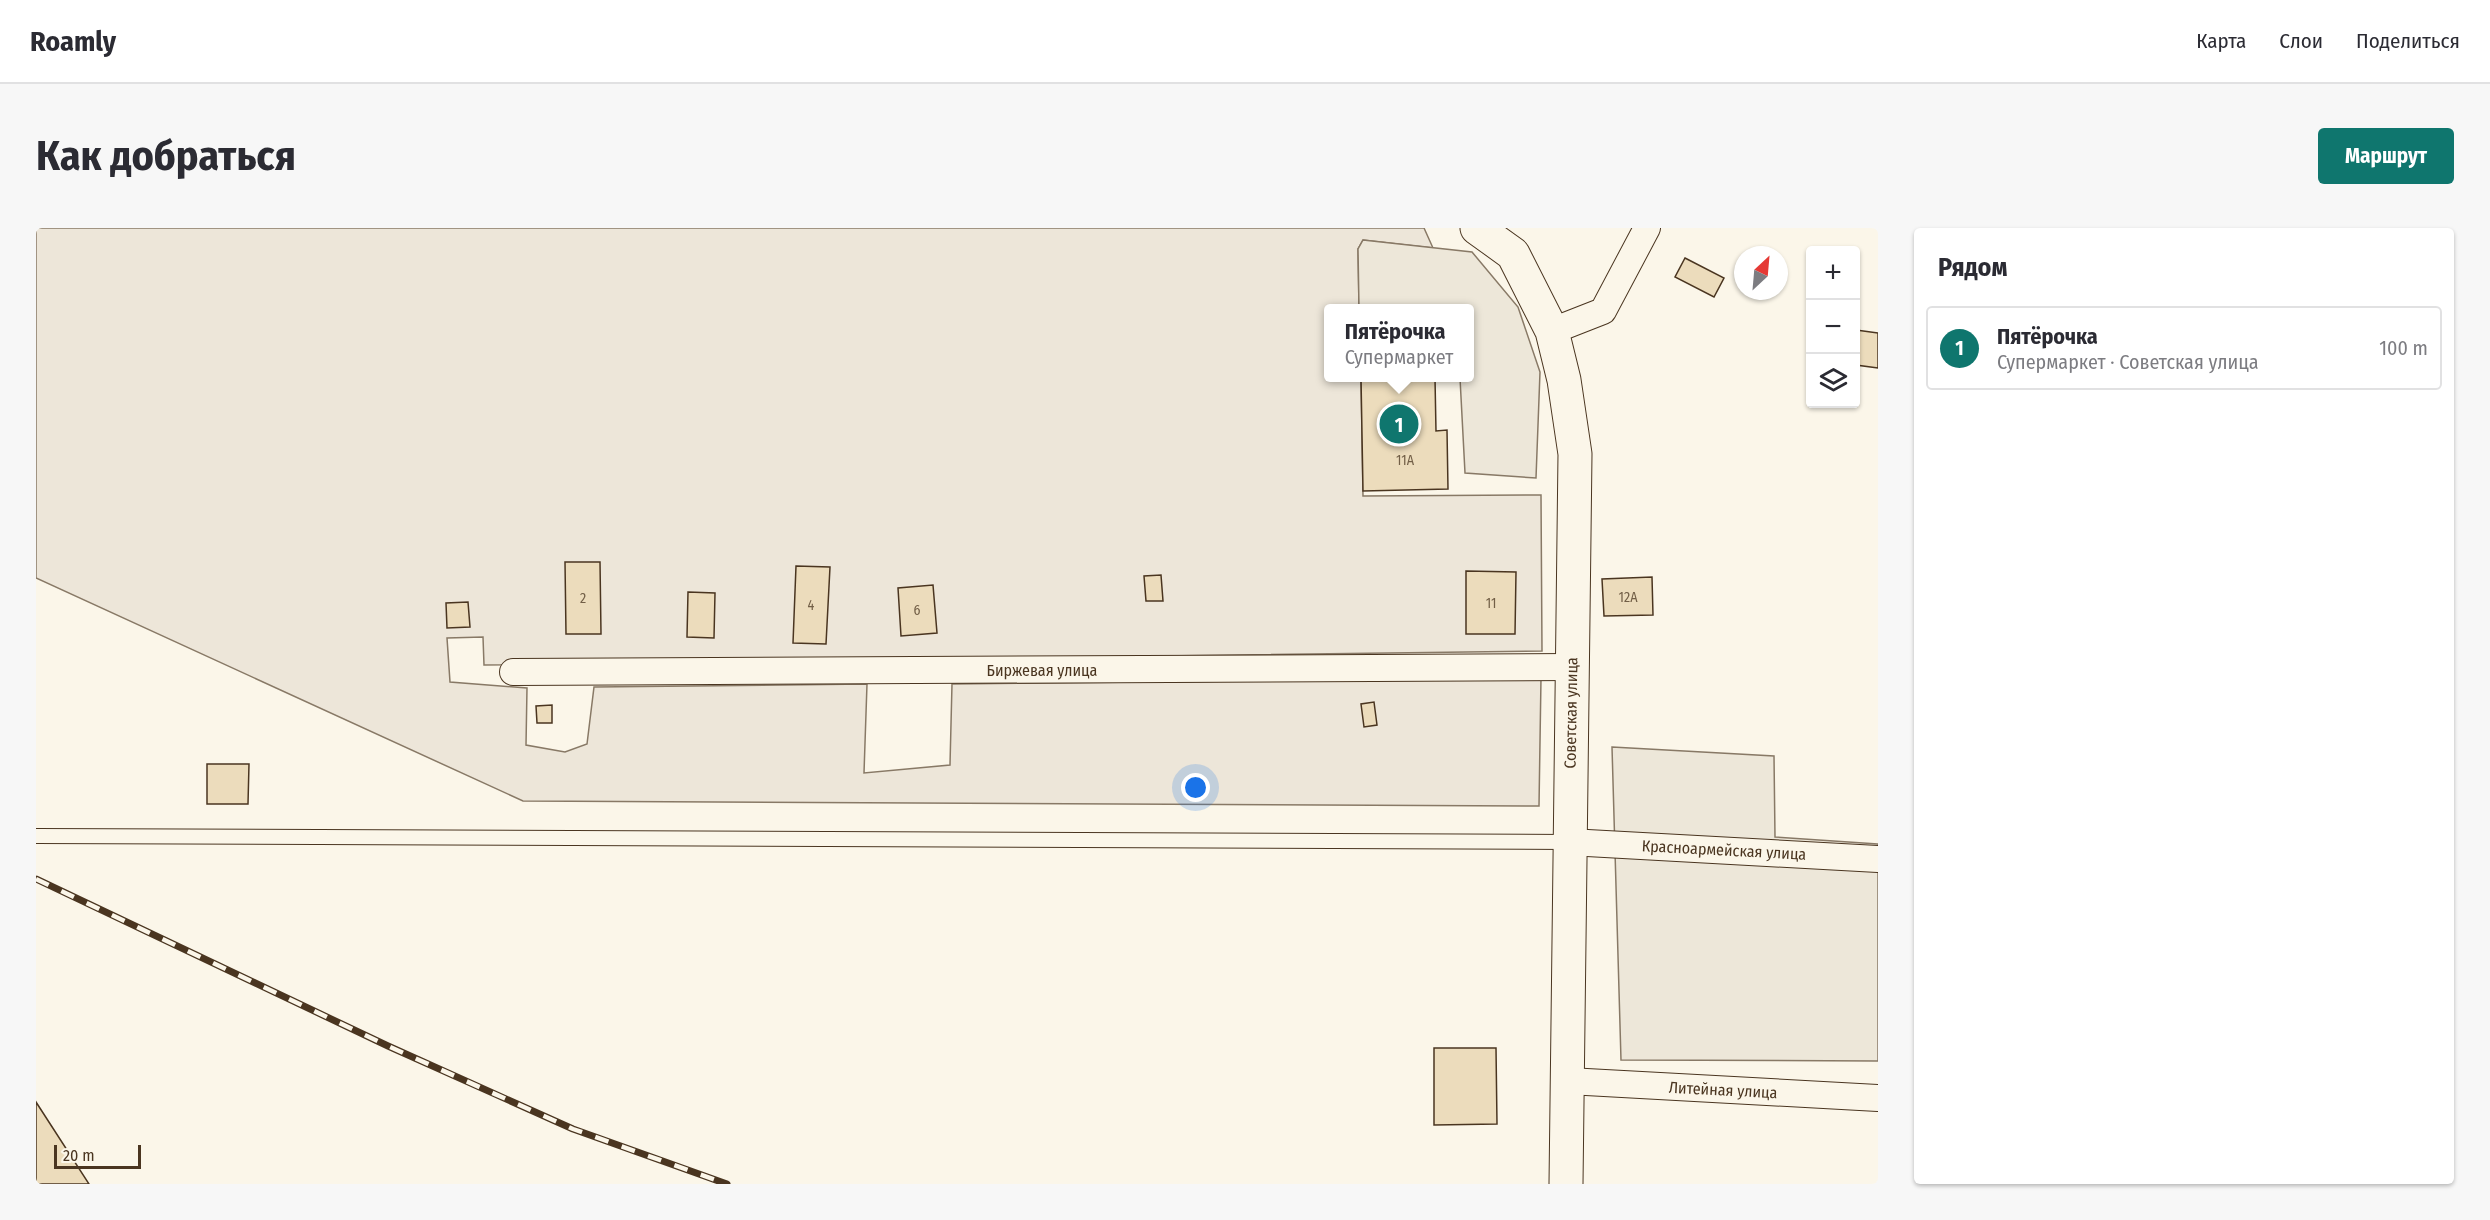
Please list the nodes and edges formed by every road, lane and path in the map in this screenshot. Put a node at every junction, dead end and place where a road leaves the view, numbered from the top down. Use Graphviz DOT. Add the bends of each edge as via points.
graph roads {
  1 [pos="1477,228"];
  2 [pos="1647,228"];
  3 [pos="1511,241"];
  4 [pos="1552,331"];
  5 [pos="1572,667"];
  6 [pos="513,672"];
  7 [pos="36,836"];
  8 [pos="1569,842"];
  9 [pos="1878,859"];
  10 [pos="1568,1082"];
  11 [pos="1878,1098"];
  12 [pos="1566,1184"];
  1 -- 3 [label="main road"];
  2 -- 4 [label="street" via="1603,311"];
  3 -- 4 [label="main road, Советская улица"];
  4 -- 5 [label="main road, Советская улица" via="1575,454"];
  5 -- 6 [label="street, Биржевая улица"];
  5 -- 8 [label="main road, Советская улица"];
  7 -- 8 [label="lane"];
  8 -- 9 [label="street, Красноармейская улица"];
  8 -- 10 [label="main road, Советская улица"];
  10 -- 11 [label="street, Литейная улица"];
  10 -- 12 [label="main road, Советская улица"];
}
